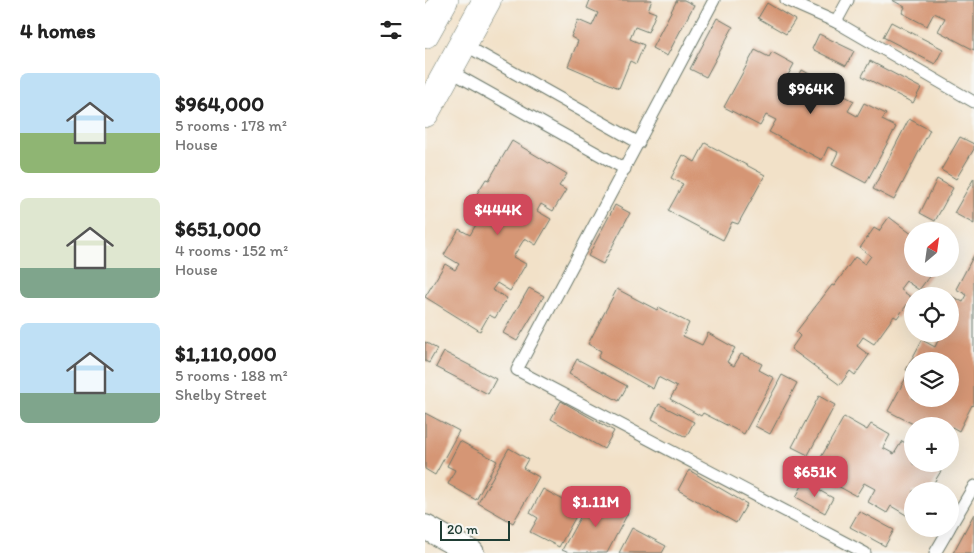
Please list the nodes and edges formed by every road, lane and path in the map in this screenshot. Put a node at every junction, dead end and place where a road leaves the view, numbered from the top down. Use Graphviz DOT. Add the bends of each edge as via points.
graph roads {
  1 [pos="444,0"];
  2 [pos="487,0"];
  3 [pos="714,0"];
  4 [pos="785,0"];
  5 [pos="848,0"];
  6 [pos="836,22"];
  7 [pos="425,34"];
  8 [pos="463,44"];
  9 [pos="448,70"];
  10 [pos="974,102"];
  11 [pos="425,113"];
  12 [pos="639,143"];
  13 [pos="625,169"];
  14 [pos="974,486"];
  15 [pos="959,512"];
  16 [pos="426,531"];
  17 [pos="945,537"];
  18 [pos="472,553"];
  19 [pos="865,553"];
  20 [pos="935,553"];
  1 -- 7 [label="main road"];
  2 -- 8 [label="main road"];
  3 -- 12 [label="lane"];
  4 -- 6 [label="lane"];
  5 -- 6 [label="lane"];
  6 -- 10 [label="lane"];
  8 -- 9 [label="main road"];
  8 -- 12 [label="lane"];
  9 -- 11 [label="main road"];
  9 -- 13 [label="lane"];
  12 -- 13 [label="lane"];
  13 -- 19 [label="lane" via="517,370"];
  14 -- 15 [label="lane"];
  16 -- 18 [label="street"];
  17 -- 20 [label="lane"];
}
